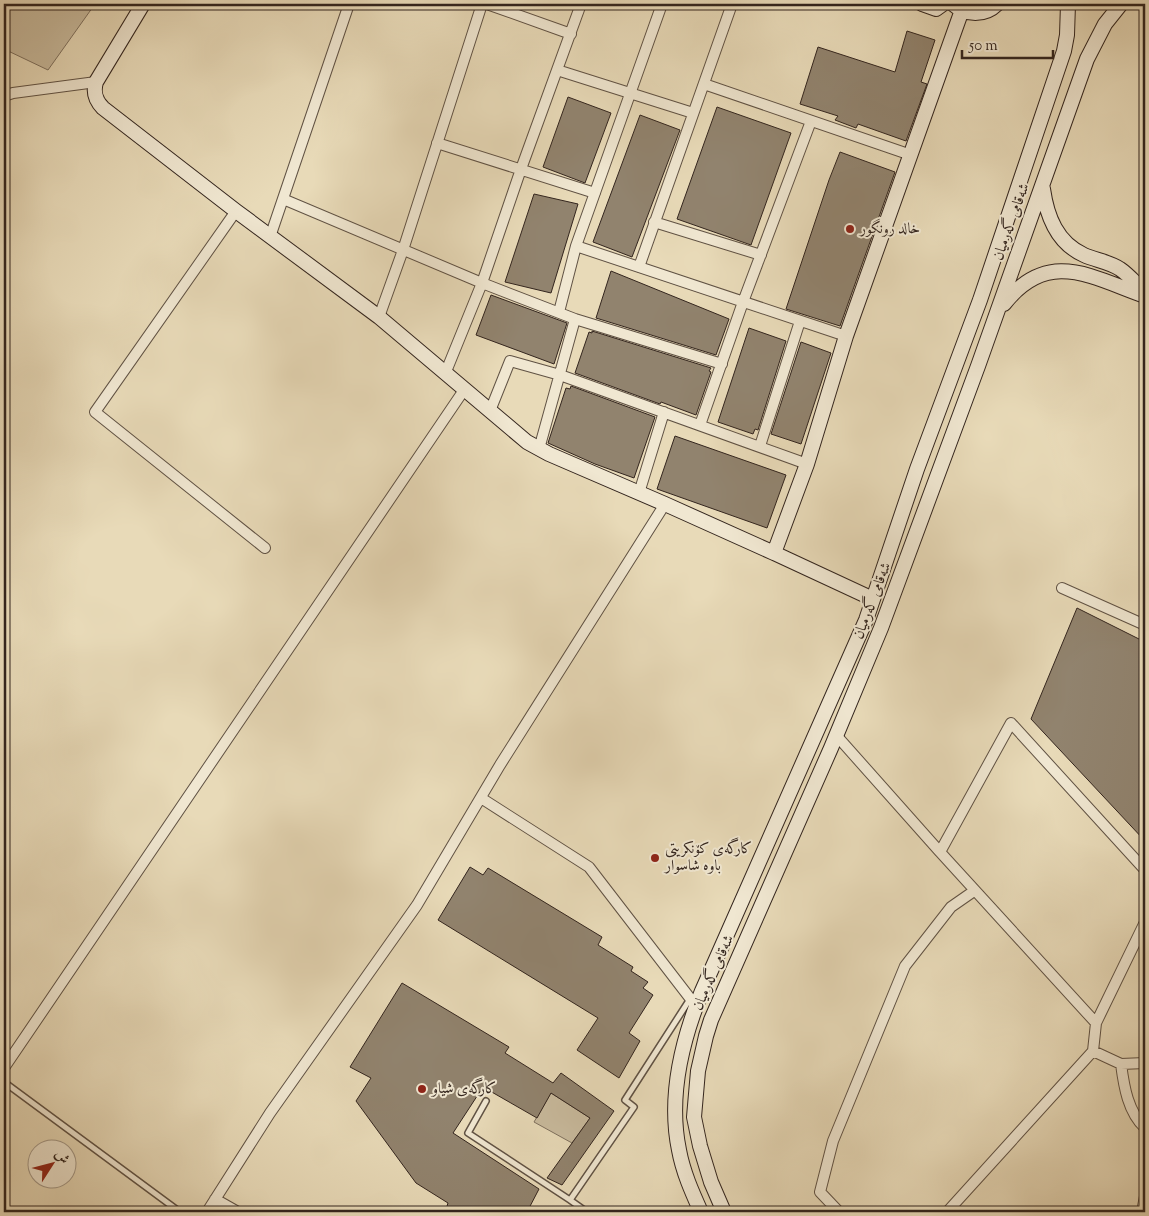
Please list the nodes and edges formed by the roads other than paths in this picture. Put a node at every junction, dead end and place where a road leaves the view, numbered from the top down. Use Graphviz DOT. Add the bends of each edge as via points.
graph roads {
  1 [pos="143,4"];
  2 [pos="349,4"];
  3 [pos="482,4"];
  4 [pos="487,4"];
  5 [pos="581,4"];
  6 [pos="662,4"];
  7 [pos="732,4"];
  8 [pos="922,4"];
  9 [pos="943,4"];
  10 [pos="997,4"];
  11 [pos="1068,4"];
  12 [pos="1121,4"];
  13 [pos="958,7"];
  14 [pos="570,34"];
  15 [pos="557,70"];
  16 [pos="96,82"];
  17 [pos="704,84"];
  18 [pos="1052,85"];
  19 [pos="630,93"];
  20 [pos="1075,94"];
  21 [pos="4,96"];
  22 [pos="693,113"];
  23 [pos="811,121"];
  24 [pos="437,143"];
  25 [pos="911,155"];
  26 [pos="520,169"];
  27 [pos="1042,186"];
  28 [pos="595,193"];
  29 [pos="283,199"];
  30 [pos="236,212"];
  31 [pos="654,222"];
  32 [pos="270,237"];
  33 [pos="576,246"];
  34 [pos="403,250"];
  35 [pos="761,255"];
  36 [pos="638,267"];
  37 [pos="482,283"];
  38 [pos="1145,294"];
  39 [pos="743,302"];
  40 [pos="559,312"];
  41 [pos="997,312"];
  42 [pos="379,317"];
  43 [pos="575,319"];
  44 [pos="800,321"];
  45 [pos="846,336"];
  46 [pos="722,364"];
  47 [pos="445,374"];
  48 [pos="560,376"];
  49 [pos="464,390"];
  50 [pos="490,411"];
  51 [pos="664,412"];
  52 [pos="700,425"];
  53 [pos="760,446"];
  54 [pos="539,449"];
  55 [pos="923,452"];
  56 [pos="943,460"];
  57 [pos="807,464"];
  58 [pos="639,492"];
  59 [pos="665,504"];
  60 [pos="265,548"];
  61 [pos="774,553"];
  62 [pos="1062,588"];
  63 [pos="873,599"];
  64 [pos="1145,625"];
  65 [pos="836,735"];
  66 [pos="481,798"];
  67 [pos="940,852"];
  68 [pos="1145,870"];
  69 [pos="974,891"];
  70 [pos="1145,922"];
  71 [pos="693,1003"];
  72 [pos="1096,1023"];
  73 [pos="1093,1051"];
  74 [pos="1145,1063"];
  75 [pos="1121,1064"];
  76 [pos="4,1068"];
  77 [pos="4,1082"];
  78 [pos="486,1101"];
  79 [pos="1145,1128"];
  80 [pos="1145,1196"];
  81 [pos="215,1199"];
  82 [pos="570,1200"];
  83 [pos="180,1212"];
  84 [pos="207,1212"];
  85 [pos="238,1212"];
  86 [pos="587,1212"];
  87 [pos="700,1212"];
  88 [pos="724,1212"];
  89 [pos="839,1212"];
  90 [pos="947,1212"];
  91 [pos="1142,1212"];
  1 -- 16 [label="main road"];
  2 -- 29 [label="street"];
  3 -- 24 [label="street"];
  4 -- 14 [label="street"];
  5 -- 14 [label="street"];
  6 -- 19 [label="street"];
  7 -- 17 [label="street"];
  8 -- 9 [label="main road" via="936,9"];
  10 -- 13 [label="main road" via="978,13"];
  11 -- 18 [label="main road, شەقامی گەرمیان" via="1064,51"];
  12 -- 20 [label="main road, شەقامی گەرمیان" via="1096,41"];
  13 -- 25 [label="main road"];
  14 -- 15 [label="street"];
  15 -- 19 [label="street"];
  15 -- 26 [label="street"];
  16 -- 21 [label="street"];
  16 -- 30 [label="main road" via="94,93 99,104"];
  17 -- 22 [label="street"];
  17 -- 23 [label="street"];
  18 -- 20 [label="main road"];
  18 -- 55 [label="main road, شەقامی گەرمیان" via="980,300"];
  19 -- 22 [label="street"];
  19 -- 28 [label="street"];
  20 -- 27 [label="main road, شەقامی گەرمیان"];
  22 -- 31 [label="street"];
  23 -- 25 [label="street"];
  23 -- 35 [label="street"];
  24 -- 26 [label="street"];
  24 -- 34 [label="street"];
  25 -- 45 [label="main road"];
  26 -- 28 [label="street"];
  26 -- 37 [label="street"];
  27 -- 38 [label="main road" via="1046,209 1059,235 1082,254 1119,268"];
  27 -- 41 [label="main road, شەقامی گەرمیان"];
  28 -- 33 [label="street"];
  29 -- 32 [label="street"];
  29 -- 34 [label="street"];
  30 -- 32 [label="main road"];
  30 -- 60 [label="street" via="95,412"];
  31 -- 35 [label="street"];
  31 -- 36 [label="street"];
  32 -- 42 [label="main road"];
  33 -- 36 [label="street"];
  33 -- 40 [label="street"];
  34 -- 37 [label="street"];
  34 -- 42 [label="street"];
  35 -- 39 [label="street"];
  36 -- 39 [label="street"];
  37 -- 40 [label="street"];
  37 -- 47 [label="street"];
  38 -- 41 [label="main road" via="1087,274 1060,271 1041,274 1025,282"];
  39 -- 44 [label="street"];
  39 -- 46 [label="street"];
  40 -- 43 [label="street"];
  41 -- 56 [label="main road, شەقامی گەرمیان"];
  42 -- 47 [label="main road"];
  43 -- 46 [label="street"];
  43 -- 48 [label="street"];
  44 -- 45 [label="street"];
  44 -- 53 [label="street"];
  45 -- 57 [label="main road"];
  46 -- 52 [label="street"];
  47 -- 49 [label="main road"];
  48 -- 50 [label="street" via="510,361"];
  48 -- 51 [label="street"];
  48 -- 54 [label="street"];
  49 -- 50 [label="main road"];
  49 -- 76 [label="street"];
  50 -- 54 [label="main road"];
  51 -- 52 [label="street"];
  51 -- 58 [label="street"];
  52 -- 53 [label="street"];
  53 -- 57 [label="street"];
  54 -- 58 [label="main road"];
  55 -- 56 [label="main road"];
  55 -- 63 [label="main road, شەقامی گەرمیان"];
  56 -- 65 [label="main road, شەقامی گەرمیان" via="884,619"];
  57 -- 61 [label="main road"];
  58 -- 59 [label="main road"];
  59 -- 61 [label="main road"];
  59 -- 66 [label="street"];
  61 -- 63 [label="main road"];
  62 -- 64 [label="street"];
  63 -- 71 [label="main road, شەقامی گەرمیان" via="832,700"];
  65 -- 67 [label="street"];
  65 -- 88 [label="main road, شەقامی گەرمیان" via="711,1020 700,1056 694,1104 696,1130 711,1182"];
  66 -- 71 [label="street" via="589,867"];
  66 -- 81 [label="street" via="417,904 270,1113"];
  67 -- 68 [label="street" via="1011,723"];
  67 -- 69 [label="street"];
  69 -- 72 [label="street"];
  69 -- 89 [label="street" via="951,907 905,966 828,1158 820,1192"];
  70 -- 72 [label="street"];
  71 -- 82 [label="lane" via="625,1100 634,1107"];
  71 -- 87 [label="main road, شەقامی گەرمیان" via="681,1056 676,1115 679,1149"];
  72 -- 73 [label="street"];
  73 -- 75 [label="street"];
  73 -- 90 [label="street"];
  74 -- 75 [label="street"];
  75 -- 79 [label="street" via="1124,1091 1138,1122"];
  77 -- 83 [label="lane"];
  78 -- 82 [label="lane" via="468,1133"];
  80 -- 91 [label="street"];
  81 -- 84 [label="street"];
  81 -- 85 [label="street"];
  82 -- 86 [label="lane"];
}
